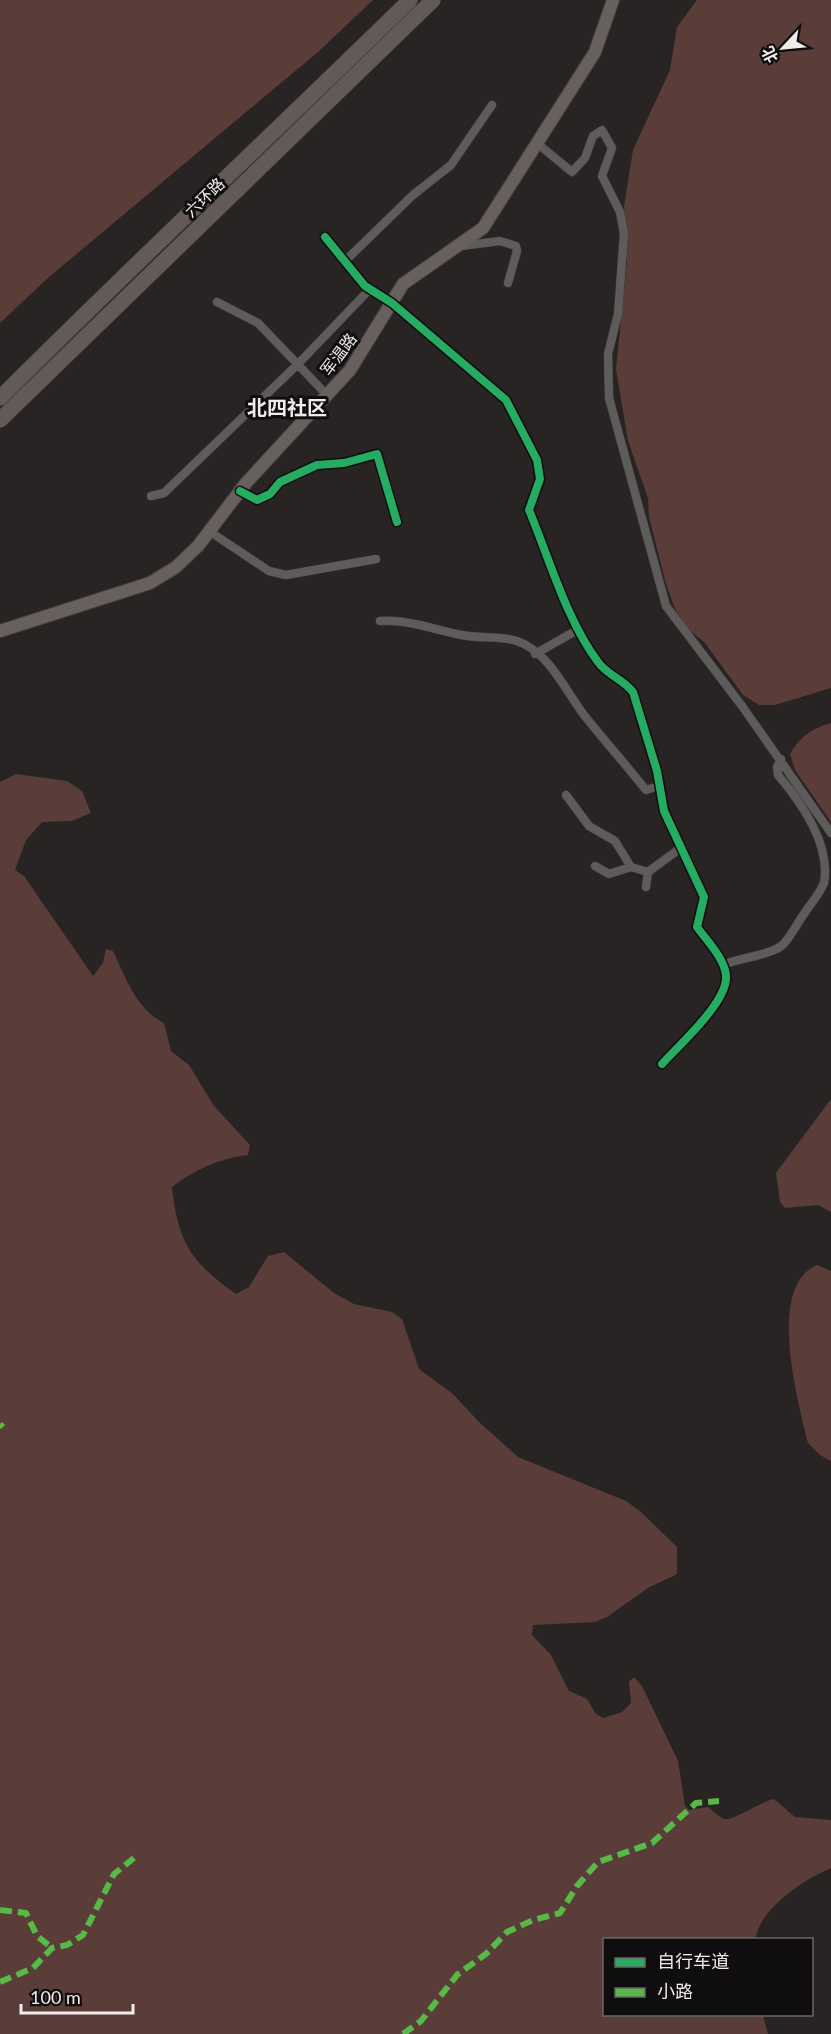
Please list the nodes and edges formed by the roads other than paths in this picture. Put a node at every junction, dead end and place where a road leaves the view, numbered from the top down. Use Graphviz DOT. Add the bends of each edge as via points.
graph roads {
  1 [pos="410,0"];
  2 [pos="433,0"];
  3 [pos="613,0"];
  4 [pos="492,105"];
  5 [pos="538,144"];
  6 [pos="325,237"];
  7 [pos="461,246"];
  8 [pos="344,262"];
  9 [pos="508,283"];
  10 [pos="370,289"];
  11 [pos="217,302"];
  12 [pos="392,303"];
  13 [pos="298,364"];
  14 [pos="327,395"];
  15 [pos="0,398"];
  16 [pos="0,420"];
  17 [pos="240,491"];
  18 [pos="151,496"];
  19 [pos="397,522"];
  20 [pos="209,531"];
  21 [pos="376,560"];
  22 [pos="380,621"];
  23 [pos="579,629"];
  24 [pos="0,631"];
  25 [pos="535,654"];
  26 [pos="781,759"];
  27 [pos="659,786"];
  28 [pos="566,795"];
  29 [pos="831,833"];
  30 [pos="682,847"];
  31 [pos="595,866"];
  32 [pos="631,867"];
  33 [pos="648,872"];
  34 [pos="646,887"];
  35 [pos="723,965"];
  36 [pos="662,1064"];
  1 -- 15 [label="highway, 六环路"];
  2 -- 16 [label="highway, 六环路"];
  3 -- 5 [label="main road, 军温路" via="595,52"];
  4 -- 8 [label="street" via="451,165 413,195"];
  5 -- 7 [label="main road, 军温路" via="483,228"];
  5 -- 26 [label="street" via="572,172 585,158 592,136 602,130 612,148 602,176 621,212 624,234 618,314 608,354 609,398 621,444 666,606"];
  6 -- 8 [label="street"];
  7 -- 9 [label="street" via="500,242 516,246"];
  7 -- 12 [label="main road, 军温路" via="404,284"];
  8 -- 10 [label="street"];
  10 -- 12 [label="street"];
  10 -- 13 [label="street"];
  11 -- 13 [label="street" via="258,322"];
  12 -- 14 [label="main road, 军温路" via="350,370"];
  12 -- 23 [label="street" via="482,377 510,407 537,460 540,478 529,510"];
  13 -- 14 [label="street"];
  13 -- 18 [label="street" via="164,493"];
  14 -- 17 [label="main road, 军温路"];
  17 -- 19 [label="street" via="257,500 280,483 317,465 377,454"];
  17 -- 20 [label="main road, 军温路"];
  20 -- 21 [label="street" via="269,571 286,574"];
  20 -- 24 [label="main road, 军温路" via="176,567 155,581"];
  22 -- 25 [label="street" via="417,624 462,636 496,636 519,642"];
  23 -- 25 [label="street"];
  23 -- 27 [label="street" via="598,662 626,682 633,692"];
  25 -- 27 [label="street" via="565,685 582,712 646,790"];
  26 -- 29 [label="street"];
  26 -- 35 [label="street" via="778,774 818,829 829,862 825,880 782,946"];
  27 -- 30 [label="street" via="664,811"];
  28 -- 32 [label="street" via="589,826 615,841"];
  30 -- 33 [label="street"];
  30 -- 35 [label="street" via="704,897 697,927"];
  31 -- 32 [label="street" via="609,873"];
  32 -- 33 [label="street"];
  33 -- 34 [label="street"];
  35 -- 36 [label="street" via="725,990"];
}
